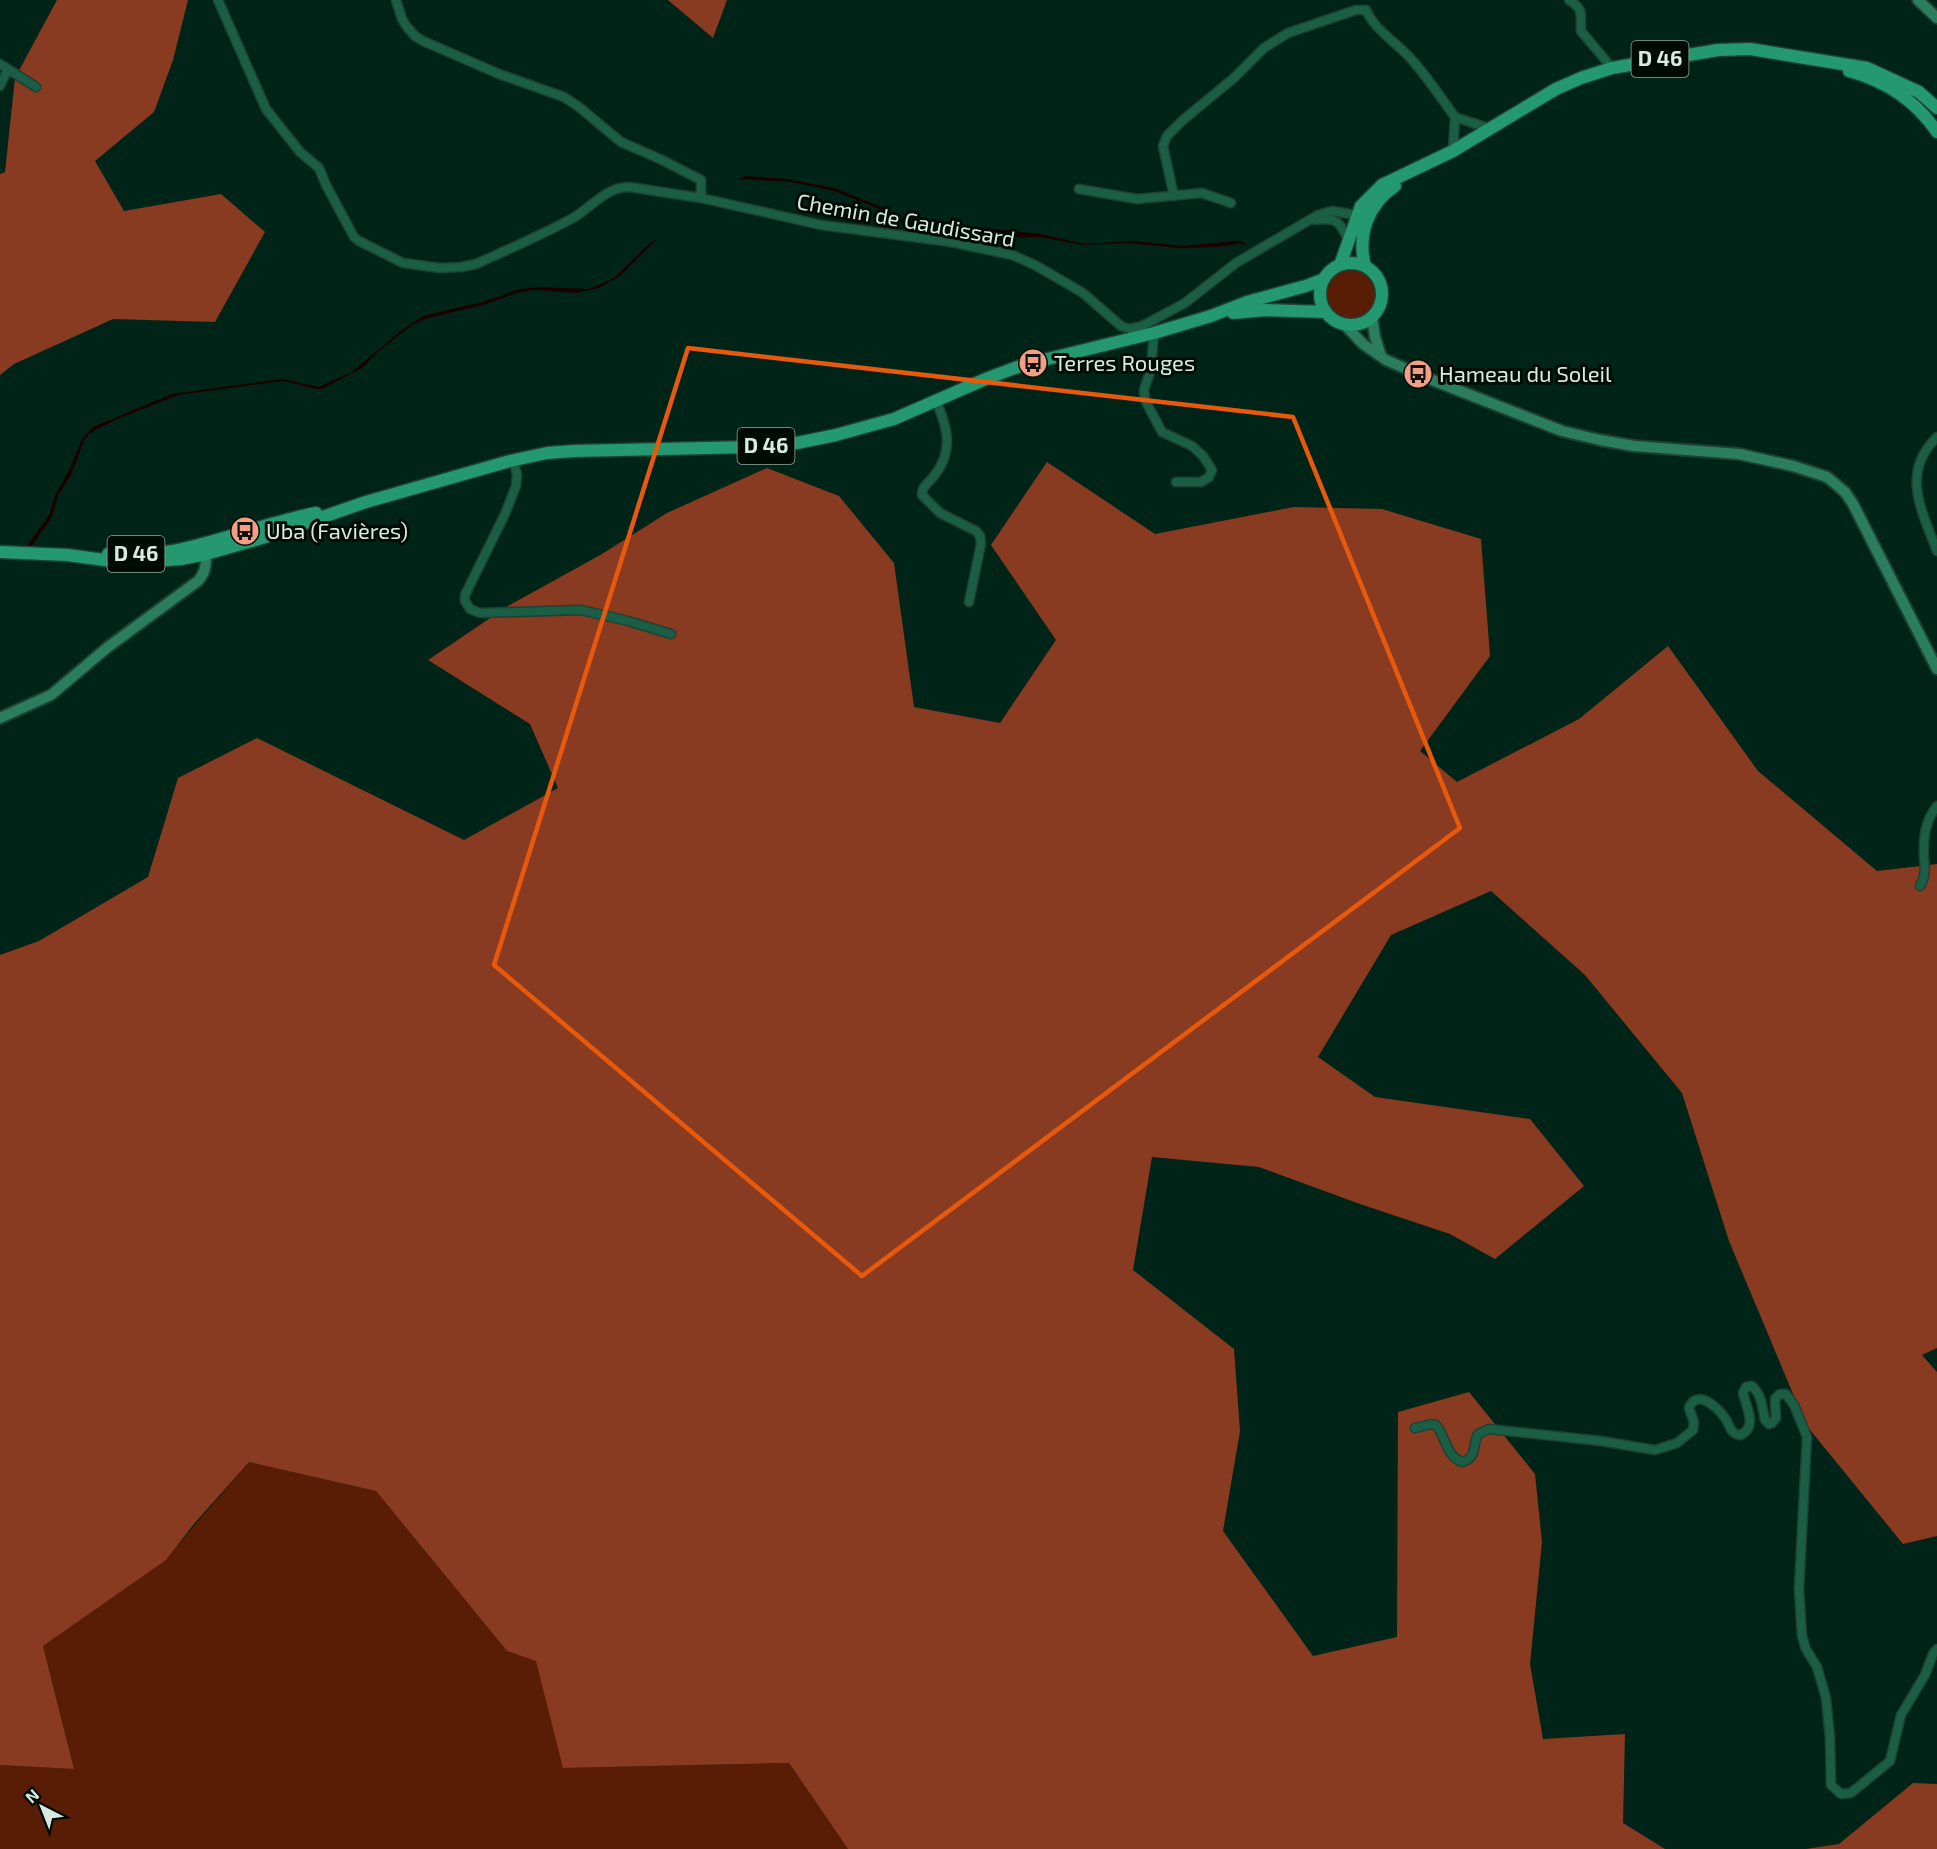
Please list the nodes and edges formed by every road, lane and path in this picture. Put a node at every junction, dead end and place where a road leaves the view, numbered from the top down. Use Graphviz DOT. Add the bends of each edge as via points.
graph roads {
  1 [pos="218,0"];
  2 [pos="396,0"];
  3 [pos="1569,0"];
  4 [pos="1918,0"];
  5 [pos="1937,18"];
  6 [pos="4,67"];
  7 [pos="1612,68"];
  8 [pos="0,86"];
  9 [pos="36,87"];
  10 [pos="1937,108"];
  11 [pos="1455,117"];
  12 [pos="1491,129"];
  13 [pos="1937,132"];
  14 [pos="1453,151"];
  15 [pos="1079,189"];
  16 [pos="1174,196"];
  17 [pos="701,198"];
  18 [pos="1231,203"];
  19 [pos="1356,215"];
  20 [pos="1306,222"];
  21 [pos="1363,234"];
  22 [pos="1348,239"];
  23 [pos="1340,265"];
  24 [pos="1365,266"];
  25 [pos="1324,279"];
  26 [pos="1326,312"];
  27 [pos="1211,316"];
  28 [pos="1372,316"];
  29 [pos="1344,324"];
  30 [pos="1154,333"];
  31 [pos="1381,356"];
  32 [pos="936,401"];
  33 [pos="1937,437"];
  34 [pos="513,461"];
  35 [pos="1176,482"];
  36 [pos="204,549"];
  37 [pos="1937,551"];
  38 [pos="0,552"];
  39 [pos="969,602"];
  40 [pos="671,634"];
  41 [pos="1937,669"];
  42 [pos="0,718"];
  43 [pos="1937,806"];
  44 [pos="1920,886"];
  45 [pos="1415,1428"];
  46 [pos="1937,1649"];
  1 -- 17 [label="street" via="266,109 300,153 319,168 351,232 359,242 403,263 440,268 476,264 584,212 603,195 621,187"];
  2 -- 17 [label="street" via="402,19 414,36 498,74 564,97 621,142 701,180"];
  3 -- 7 [label="street" via="1581,10 1581,31"];
  4 -- 5 [label="main road"];
  6 -- 8 [label="street"];
  6 -- 9 [label="street"];
  7 -- 10 [label="main road, D 46" via="1718,50 1750,49 1867,68 1919,92"];
  7 -- 12 [label="main road, D 46" via="1556,89"];
  11 -- 12 [label="street"];
  11 -- 14 [label="street"];
  11 -- 16 [label="street" via="1408,54 1370,19 1366,10 1356,10 1288,33 1264,48 1182,120 1163,146"];
  12 -- 14 [label="main road, D 46"];
  13 -- 21 [label="main road, D 46" via="1911,102 1863,75 1773,58 1711,56 1623,72 1565,91 1388,191 1372,209"];
  14 -- 19 [label="main road, D 46" via="1383,185 1366,199"];
  15 -- 16 [label="street" via="1137,199"];
  16 -- 18 [label="street" via="1202,193"];
  17 -- 20 [label="street, Chemin de Gaudissard" via="821,225 951,242 1012,255 1083,293 1121,326 1130,329 1185,303 1236,263"];
  19 -- 20 [label="street" via="1332,211"];
  19 -- 21 [label="street"];
  19 -- 22 [label="main road, D 46"];
  20 -- 22 [label="street" via="1334,220"];
  21 -- 24 [label="main road, D 46"];
  22 -- 23 [label="main road, D 46"];
  23 -- 24 [label="main road"];
  23 -- 25 [label="main road"];
  24 -- 28 [label="main road" via="1381,285 1381,302"];
  25 -- 26 [label="main road" via="1320,296"];
  25 -- 27 [label="main road, D 46"];
  26 -- 27 [label="main road, D 46" via="1257,310"];
  26 -- 29 [label="main road"];
  27 -- 30 [label="main road, D 46"];
  28 -- 29 [label="main road" via="1359,324"];
  28 -- 31 [label="main road"];
  29 -- 31 [label="main road"];
  30 -- 32 [label="main road, D 46" via="1023,365"];
  30 -- 35 [label="street" via="1145,400 1162,432 1192,446 1212,470 1203,482"];
  31 -- 41 [label="main road" via="1562,431 1634,446 1739,454 1827,477 1853,504"];
  32 -- 34 [label="main road, D 46" via="875,425 797,443 574,451"];
  32 -- 39 [label="street" via="946,424 947,449 922,495 940,513 980,536"];
  33 -- 37 [label="street" via="1923,453 1916,477 1917,499"];
  34 -- 36 [label="main road, D 46" via="293,518"];
  34 -- 40 [label="street" via="516,486 465,595 470,609 480,613 581,610"];
  36 -- 38 [label="main road, D 46" via="67,555"];
  36 -- 42 [label="main road" via="205,570 198,581 51,695"];
  43 -- 44 [label="street" via="1926,826 1925,877"];
  45 -- 46 [label="street" via="1436,1425 1448,1450 1462,1462 1474,1454 1478,1434 1491,1429 1658,1450 1682,1440 1693,1430 1689,1408 1698,1398 1707,1401 1733,1432 1741,1435 1750,1425 1743,1394 1746,1387 1756,1390 1769,1424 1776,1419 1775,1399 1785,1394 1794,1405 1807,1437 1799,1610 1804,1645 1817,1667 1826,1698 1830,1782 1835,1791 1851,1793 1890,1761 1901,1714"];
}
